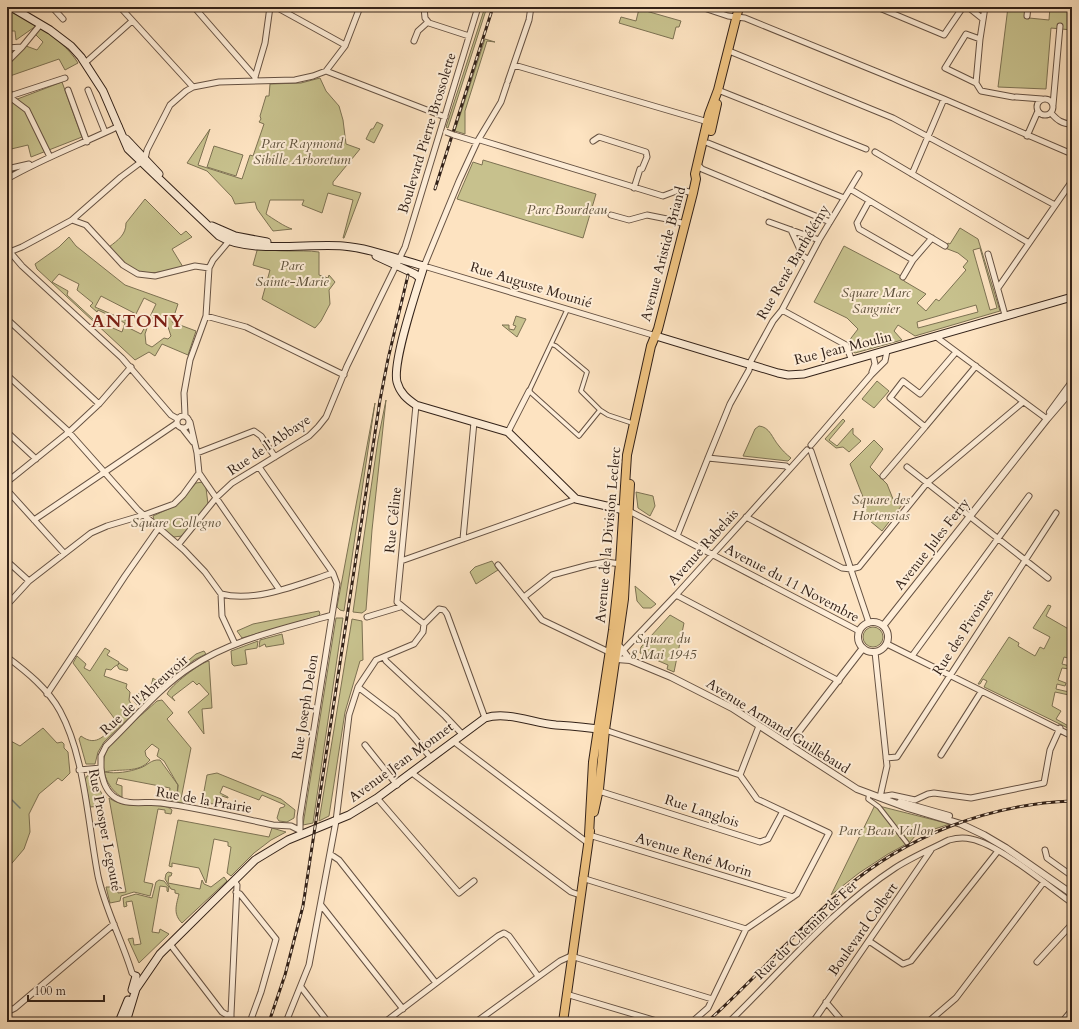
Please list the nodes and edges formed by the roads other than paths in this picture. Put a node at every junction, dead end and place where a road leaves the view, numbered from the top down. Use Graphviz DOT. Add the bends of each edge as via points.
graph roads {
  1 [pos="11,7"];
  2 [pos="52,7"];
  3 [pos="120,7"];
  4 [pos="194,7"];
  5 [pos="270,7"];
  6 [pos="276,7"];
  7 [pos="360,7"];
  8 [pos="424,7"];
  9 [pos="478,7"];
  10 [pos="531,7"];
  11 [pos="701,7"];
  12 [pos="739,7"];
  13 [pos="877,7"];
  14 [pos="963,7"];
  15 [pos="968,7"];
  16 [pos="986,7"];
  17 [pos="1028,7"];
  18 [pos="737,16"];
  19 [pos="1027,16"];
  20 [pos="63,19"];
  21 [pos="983,19"];
  22 [pos="132,21"];
  23 [pos="428,22"];
  24 [pos="40,25"];
  25 [pos="1060,26"];
  26 [pos="469,36"];
  27 [pos="980,39"];
  28 [pos="414,41"];
  29 [pos="345,45"];
  30 [pos="22,47"];
  31 [pos="7,48"];
  32 [pos="729,51"];
  33 [pos="7,62"];
  34 [pos="86,63"];
  35 [pos="514,65"];
  36 [pos="326,71"];
  37 [pos="65,78"];
  38 [pos="255,79"];
  39 [pos="976,83"];
  40 [pos="7,87"];
  41 [pos="193,87"];
  42 [pos="68,90"];
  43 [pos="88,90"];
  44 [pos="718,90"];
  45 [pos="10,96"];
  46 [pos="944,99"];
  47 [pos="1042,99"];
  48 [pos="1053,105"];
  49 [pos="1038,111"];
  50 [pos="1050,113"];
  51 [pos="445,117"];
  52 [pos="710,124"];
  53 [pos="1072,124"];
  54 [pos="119,126"];
  55 [pos="440,131"];
  56 [pos="105,132"];
  57 [pos="1027,136"];
  58 [pos="928,137"];
  59 [pos="478,141"];
  60 [pos="593,141"];
  61 [pos="87,142"];
  62 [pos="708,144"];
  63 [pos="866,149"];
  64 [pos="876,152"];
  65 [pos="1072,154"];
  66 [pos="50,157"];
  67 [pos="142,158"];
  68 [pos="37,162"];
  69 [pos="700,167"];
  70 [pos="7,169"];
  71 [pos="859,174"];
  72 [pos="912,174"];
  73 [pos="7,179"];
  74 [pos="1072,181"];
  75 [pos="634,188"];
  76 [pos="850,189"];
  77 [pos="679,190"];
  78 [pos="844,198"];
  79 [pos="869,201"];
  80 [pos="1055,205"];
  81 [pos="611,215"];
  82 [pos="667,219"];
  83 [pos="72,220"];
  84 [pos="769,222"];
  85 [pos="830,222"];
  86 [pos="791,230"];
  87 [pos="235,236"];
  88 [pos="932,238"];
  89 [pos="819,240"];
  90 [pos="229,241"];
  91 [pos="1029,243"];
  92 [pos="322,245"];
  93 [pos="945,246"];
  94 [pos="9,252"];
  95 [pos="988,254"];
  96 [pos="808,260"];
  97 [pos="913,260"];
  98 [pos="397,262"];
  99 [pos="424,266"];
  100 [pos="209,268"];
  101 [pos="903,277"];
  102 [pos="420,278"];
  103 [pos="998,288"];
  104 [pos="1072,297"];
  105 [pos="567,310"];
  106 [pos="782,310"];
  107 [pos="1005,315"];
  108 [pos="206,316"];
  109 [pos="7,319"];
  110 [pos="656,336"];
  111 [pos="935,336"];
  112 [pos="550,344"];
  113 [pos="887,351"];
  114 [pos="956,352"];
  115 [pos="873,355"];
  116 [pos="852,361"];
  117 [pos="750,364"];
  118 [pos="976,366"];
  119 [pos="132,368"];
  120 [pos="7,375"];
  121 [pos="344,375"];
  122 [pos="871,375"];
  123 [pos="1072,382"];
  124 [pos="1072,390"];
  125 [pos="529,391"];
  126 [pos="1023,402"];
  127 [pos="99,404"];
  128 [pos="416,405"];
  129 [pos="600,410"];
  130 [pos="185,416"];
  131 [pos="1047,419"];
  132 [pos="177,421"];
  133 [pos="190,422"];
  134 [pos="474,422"];
  135 [pos="632,423"];
  136 [pos="925,427"];
  137 [pos="182,428"];
  138 [pos="7,432"];
  139 [pos="69,432"];
  140 [pos="508,432"];
  141 [pos="194,445"];
  142 [pos="809,450"];
  143 [pos="197,453"];
  144 [pos="275,457"];
  145 [pos="708,458"];
  146 [pos="36,459"];
  147 [pos="259,467"];
  148 [pos="907,467"];
  149 [pos="789,469"];
  150 [pos="104,472"];
  151 [pos="198,473"];
  152 [pos="883,476"];
  153 [pos="7,482"];
  154 [pos="927,483"];
  155 [pos="7,490"];
  156 [pos="1029,496"];
  157 [pos="216,498"];
  158 [pos="576,499"];
  159 [pos="626,510"];
  160 [pos="1056,513"];
  161 [pos="144,515"];
  162 [pos="746,517"];
  163 [pos="969,517"];
  164 [pos="34,520"];
  165 [pos="158,529"];
  166 [pos="677,536"];
  167 [pos="463,539"];
  168 [pos="997,540"];
  169 [pos="178,545"];
  170 [pos="64,553"];
  171 [pos="713,555"];
  172 [pos="1024,560"];
  173 [pos="7,561"];
  174 [pos="401,561"];
  175 [pos="623,564"];
  176 [pos="498,565"];
  177 [pos="851,569"];
  178 [pos="333,573"];
  179 [pos="1048,578"];
  180 [pos="29,581"];
  181 [pos="279,589"];
  182 [pos="221,594"];
  183 [pos="676,595"];
  184 [pos="524,597"];
  185 [pos="7,605"];
  186 [pos="400,607"];
  187 [pos="332,615"];
  188 [pos="367,617"];
  189 [pos="869,623"];
  190 [pos="424,624"];
  191 [pos="883,626"];
  192 [pos="859,631"];
  193 [pos="235,644"];
  194 [pos="887,644"];
  195 [pos="863,648"];
  196 [pos="616,649"];
  197 [pos="875,652"];
  198 [pos="912,656"];
  199 [pos="7,657"];
  200 [pos="384,657"];
  201 [pos="616,659"];
  202 [pos="630,660"];
  203 [pos="948,675"];
  204 [pos="839,680"];
  205 [pos="358,688"];
  206 [pos="981,692"];
  207 [pos="47,694"];
  208 [pos="485,718"];
  209 [pos="759,726"];
  210 [pos="1060,729"];
  211 [pos="602,730"];
  212 [pos="462,734"];
  213 [pos="1072,736"];
  214 [pos="453,741"];
  215 [pos="789,744"];
  216 [pos="365,745"];
  217 [pos="940,755"];
  218 [pos="431,758"];
  219 [pos="886,758"];
  220 [pos="101,768"];
  221 [pos="79,770"];
  222 [pos="412,774"];
  223 [pos="740,775"];
  224 [pos="397,785"];
  225 [pos="599,789"];
  226 [pos="869,793"];
  227 [pos="880,797"];
  228 [pos="377,798"];
  229 [pos="893,801"];
  230 [pos="783,811"];
  231 [pos="336,821"];
  232 [pos="299,832"];
  233 [pos="588,839"];
  234 [pos="907,844"];
  235 [pos="932,849"];
  236 [pos="1045,850"];
  237 [pos="998,851"];
  238 [pos="330,854"];
  239 [pos="1072,876"];
  240 [pos="582,878"];
  241 [pos="234,881"];
  242 [pos="474,881"];
  243 [pos="1044,883"];
  244 [pos="1072,889"];
  245 [pos="236,892"];
  246 [pos="1072,894"];
  247 [pos="580,895"];
  248 [pos="793,897"];
  249 [pos="1072,903"];
  250 [pos="321,904"];
  251 [pos="114,924"];
  252 [pos="1072,924"];
  253 [pos="746,929"];
  254 [pos="869,941"];
  255 [pos="170,944"];
  256 [pos="571,956"];
  257 [pos="1037,962"];
  258 [pos="140,976"];
  259 [pos="538,976"];
  260 [pos="436,983"];
  261 [pos="301,987"];
  262 [pos="566,994"];
  263 [pos="712,999"];
  264 [pos="826,1002"];
  265 [pos="403,1008"];
  266 [pos="1072,1010"];
  267 [pos="7,1012"];
  268 [pos="230,1014"];
  269 [pos="485,1020"];
  270 [pos="120,1021"];
  271 [pos="693,1021"];
  272 [pos="231,1022"];
  273 [pos="250,1022"];
  274 [pos="286,1022"];
  275 [pos="328,1022"];
  276 [pos="385,1022"];
  277 [pos="476,1022"];
  278 [pos="563,1022"];
  279 [pos="660,1022"];
  280 [pos="729,1022"];
  281 [pos="813,1022"];
  282 [pos="843,1022"];
  283 [pos="928,1022"];
  284 [pos="1062,1022"];
  1 -- 24 [label="main road"];
  2 -- 20 [label="street"];
  3 -- 22 [label="street"];
  4 -- 38 [label="street"];
  5 -- 38 [label="street" via="265,43"];
  6 -- 29 [label="street"];
  7 -- 29 [label="street"];
  8 -- 23 [label="street"];
  9 -- 26 [label="street, Boulevard Pierre Brossolette"];
  10 -- 35 [label="street"];
  11 -- 18 [label="street" via="728,16"];
  12 -- 18 [label="main road, Avenue Aristide Briand"];
  13 -- 14 [label="street" via="944,35"];
  15 -- 21 [label="street"];
  16 -- 21 [label="street"];
  17 -- 19 [label="street"];
  18 -- 32 [label="main road, Avenue Aristide Briand"];
  18 -- 46 [label="street"];
  21 -- 27 [label="street"];
  22 -- 34 [label="street"];
  22 -- 41 [label="street"];
  23 -- 26 [label="street"];
  23 -- 28 [label="street" via="418,31"];
  24 -- 30 [label="street"];
  24 -- 34 [label="main road" via="70,46"];
  25 -- 48 [label="street"];
  26 -- 51 [label="street, Boulevard Pierre Brossolette"];
  27 -- 39 [label="street"];
  27 -- 39 [label="street" via="966,34 945,68"];
  29 -- 36 [label="street"];
  30 -- 31 [label="street"];
  30 -- 33 [label="street"];
  32 -- 44 [label="main road, Avenue Aristide Briand"];
  32 -- 58 [label="street" via="893,118"];
  34 -- 54 [label="main road" via="103,91"];
  35 -- 52 [label="street"];
  35 -- 59 [label="street" via="501,102"];
  36 -- 38 [label="street" via="295,80"];
  36 -- 51 [label="street"];
  37 -- 45 [label="street"];
  38 -- 41 [label="street"];
  39 -- 47 [label="street" via="981,91"];
  40 -- 45 [label="street"];
  41 -- 67 [label="street" via="170,105"];
  42 -- 61 [label="street"];
  43 -- 56 [label="street"];
  44 -- 52 [label="main road, Avenue Aristide Briand" via="709,114"];
  44 -- 63 [label="street"];
  45 -- 66 [label="street" via="27,110"];
  46 -- 57 [label="street"];
  46 -- 58 [label="street"];
  47 -- 48 [label="street" via="1049,99"];
  47 -- 49 [label="street" via="1037,106"];
  48 -- 50 [label="street"];
  49 -- 50 [label="street" via="1043,114"];
  49 -- 57 [label="street"];
  50 -- 53 [label="street" via="1059,121"];
  51 -- 55 [label="street, Boulevard Pierre Brossolette"];
  52 -- 62 [label="main road, Avenue Aristide Briand"];
  52 -- 69 [label="main road, Avenue Aristide Briand"];
  54 -- 56 [label="street"];
  54 -- 67 [label="main road" via="128,149"];
  55 -- 59 [label="street, bridge"];
  55 -- 98 [label="street, Boulevard Pierre Brossolette" via="407,239"];
  56 -- 61 [label="street"];
  57 -- 65 [label="street"];
  58 -- 72 [label="street"];
  58 -- 80 [label="street"];
  59 -- 75 [label="street"];
  59 -- 99 [label="street"];
  60 -- 75 [label="street" via="599,137 646,152 647,157"];
  61 -- 66 [label="street"];
  62 -- 69 [label="main road, Avenue Aristide Briand"];
  62 -- 78 [label="street"];
  64 -- 72 [label="street"];
  66 -- 68 [label="street"];
  67 -- 83 [label="street"];
  67 -- 87 [label="main road" via="212,226"];
  67 -- 90 [label="main road" via="210,229"];
  68 -- 70 [label="street"];
  68 -- 73 [label="street"];
  69 -- 85 [label="street"];
  69 -- 110 [label="main road, Avenue Aristide Briand" via="689,192"];
  71 -- 76 [label="street, Rue René Barthélémy"];
  72 -- 91 [label="street"];
  74 -- 80 [label="street"];
  75 -- 77 [label="street" via="662,196"];
  76 -- 78 [label="street, Rue René Barthélémy"];
  76 -- 79 [label="street"];
  78 -- 85 [label="street, Rue René Barthélémy"];
  79 -- 88 [label="street"];
  79 -- 97 [label="street" via="857,223 859,229"];
  80 -- 91 [label="street"];
  81 -- 82 [label="street" via="629,220 647,215"];
  83 -- 94 [label="street"];
  83 -- 100 [label="street" via="86,225 123,265 138,274 155,276 195,266"];
  84 -- 86 [label="street"];
  85 -- 89 [label="street, Rue René Barthélémy"];
  86 -- 89 [label="street"];
  86 -- 96 [label="street" via="803,256"];
  87 -- 90 [label="main road"];
  87 -- 92 [label="main road" via="270,243"];
  88 -- 93 [label="street"];
  88 -- 97 [label="street"];
  89 -- 96 [label="street, Rue René Barthélémy"];
  90 -- 92 [label="main road" via="274,247"];
  90 -- 100 [label="street"];
  91 -- 103 [label="street"];
  92 -- 98 [label="main road" via="363,250"];
  94 -- 119 [label="street"];
  95 -- 103 [label="street"];
  96 -- 106 [label="street, Rue René Barthélémy"];
  97 -- 101 [label="street"];
  98 -- 99 [label="main road, Rue Auguste Mounié"];
  98 -- 102 [label="main road"];
  98 -- 121 [label="street, Rue de l'Abbaye"];
  99 -- 102 [label="main road"];
  99 -- 105 [label="street, Rue Auguste Mounié"];
  100 -- 108 [label="street"];
  102 -- 128 [label="main road" via="396,368 402,394"];
  103 -- 107 [label="street"];
  104 -- 107 [label="main road, Rue Jean Moulin"];
  105 -- 110 [label="street, Rue Auguste Mounié"];
  105 -- 112 [label="street"];
  106 -- 116 [label="street" via="846,345"];
  106 -- 117 [label="street, Rue René Barthélémy" via="772,321"];
  107 -- 111 [label="main road, Rue Jean Moulin"];
  108 -- 121 [label="street" via="246,327"];
  108 -- 130 [label="street" via="190,360 184,393"];
  109 -- 127 [label="street"];
  110 -- 117 [label="main road, Rue Jean Moulin"];
  110 -- 159 [label="main road, Avenue de la Division Leclerc" via="651,348 627,455"];
  111 -- 113 [label="main road, Rue Jean Moulin"];
  111 -- 114 [label="street"];
  112 -- 125 [label="street"];
  112 -- 129 [label="street" via="556,346 587,372 581,391"];
  113 -- 115 [label="main road, Rue Jean Moulin"];
  113 -- 122 [label="street" via="886,361"];
  114 -- 118 [label="street"];
  114 -- 136 [label="street" via="920,394 902,381 890,398"];
  115 -- 116 [label="main road, Rue Jean Moulin"];
  115 -- 122 [label="street" via="875,364"];
  116 -- 117 [label="main road, Rue Jean Moulin" via="797,375 778,373"];
  117 -- 145 [label="street, Rue René Barthélémy"];
  118 -- 126 [label="street"];
  118 -- 136 [label="street"];
  119 -- 127 [label="street"];
  119 -- 132 [label="street"];
  120 -- 139 [label="street"];
  121 -- 144 [label="street, Rue de l'Abbaye" via="322,423 309,436"];
  122 -- 142 [label="street" via="811,444 813,448"];
  123 -- 131 [label="street"];
  124 -- 131 [label="street"];
  125 -- 129 [label="street" via="579,436"];
  125 -- 140 [label="street"];
  126 -- 131 [label="street"];
  126 -- 154 [label="street"];
  127 -- 139 [label="street"];
  128 -- 134 [label="main road"];
  128 -- 174 [label="street, Rue Céline"];
  129 -- 135 [label="street"];
  130 -- 132 [label="street" via="181,416"];
  130 -- 133 [label="street"];
  131 -- 163 [label="street, Avenue Jules Ferry"];
  132 -- 137 [label="street"];
  132 -- 150 [label="street"];
  133 -- 137 [label="street"];
  133 -- 141 [label="street"];
  134 -- 140 [label="main road"];
  134 -- 167 [label="street"];
  136 -- 152 [label="street"];
  137 -- 141 [label="street"];
  138 -- 146 [label="street"];
  139 -- 146 [label="street"];
  139 -- 150 [label="street"];
  140 -- 158 [label="main road"];
  141 -- 143 [label="street"];
  142 -- 149 [label="street, Avenue Rabelais"];
  142 -- 177 [label="street"];
  143 -- 144 [label="street" via="254,432 261,436"];
  143 -- 151 [label="street"];
  144 -- 147 [label="street, Rue de l'Abbaye"];
  145 -- 149 [label="street" via="786,466"];
  145 -- 166 [label="street, Rue René Barthélémy"];
  146 -- 153 [label="street"];
  147 -- 157 [label="street, Rue de l'Abbaye" via="234,481"];
  147 -- 178 [label="street"];
  148 -- 154 [label="street"];
  149 -- 162 [label="street, Avenue Rabelais"];
  150 -- 161 [label="street"];
  150 -- 164 [label="street"];
  151 -- 157 [label="street"];
  151 -- 161 [label="street" via="174,504"];
  154 -- 163 [label="street"];
  154 -- 177 [label="street" via="859,567"];
  155 -- 164 [label="street"];
  156 -- 168 [label="street"];
  157 -- 169 [label="street, Rue de l'Abbaye"];
  157 -- 181 [label="street"];
  158 -- 159 [label="main road"];
  158 -- 167 [label="street"];
  159 -- 166 [label="street, Avenue du 11 Novembre"];
  159 -- 175 [label="main road, Avenue de la Division Leclerc"];
  160 -- 172 [label="street, Rue des Pivoines"];
  161 -- 165 [label="street"];
  161 -- 170 [label="street" via="91,533"];
  162 -- 171 [label="street, Avenue Rabelais"];
  162 -- 177 [label="street" via="842,568"];
  163 -- 168 [label="street"];
  163 -- 191 [label="street, Avenue Jules Ferry"];
  164 -- 170 [label="street"];
  165 -- 169 [label="street"];
  165 -- 207 [label="street"];
  166 -- 171 [label="street, Avenue du 11 Novembre"];
  167 -- 174 [label="street"];
  168 -- 172 [label="street"];
  168 -- 198 [label="street"];
  169 -- 182 [label="street" via="205,572"];
  170 -- 180 [label="street"];
  171 -- 183 [label="street, Avenue Rabelais"];
  171 -- 192 [label="street, Avenue du 11 Novembre"];
  172 -- 179 [label="street"];
  172 -- 203 [label="street, Rue des Pivoines"];
  173 -- 180 [label="street"];
  174 -- 186 [label="street, Rue Céline" via="397,602"];
  175 -- 184 [label="street" via="606,562 552,575"];
  175 -- 196 [label="main road, Avenue de la Division Leclerc"];
  176 -- 184 [label="street"];
  177 -- 189 [label="street"];
  178 -- 181 [label="street"];
  178 -- 187 [label="street, Rue Joseph Delon" via="337,584"];
  180 -- 185 [label="street"];
  181 -- 182 [label="street" via="261,595 237,598"];
  182 -- 193 [label="street" via="222,616"];
  183 -- 196 [label="street, Avenue Rabelais"];
  183 -- 204 [label="street"];
  184 -- 196 [label="street" via="542,620"];
  186 -- 188 [label="street"];
  186 -- 190 [label="street"];
  187 -- 193 [label="street, Rue de l'Abreuvoir"];
  187 -- 232 [label="street, Rue Joseph Delon"];
  189 -- 191 [label="street" via="874,622"];
  189 -- 192 [label="street"];
  190 -- 200 [label="street" via="423,632 414,644"];
  190 -- 208 [label="street" via="437,610 444,610 447,614"];
  191 -- 194 [label="street" via="888,634"];
  192 -- 195 [label="street" via="859,640"];
  193 -- 220 [label="street, Rue de l'Abreuvoir" via="190,667 167,686 106,746 101,756"];
  194 -- 197 [label="street"];
  194 -- 198 [label="street"];
  195 -- 197 [label="street"];
  195 -- 204 [label="street"];
  196 -- 201 [label="main road, Avenue de la Division Leclerc"];
  196 -- 202 [label="street"];
  196 -- 211 [label="main road, Avenue de la Division Leclerc"];
  197 -- 219 [label="street"];
  198 -- 203 [label="street"];
  199 -- 207 [label="street, Rue Prosper Legouté" via="27,672"];
  200 -- 205 [label="street" via="376,660"];
  200 -- 212 [label="street" via="400,676"];
  201 -- 202 [label="street, Avenue Armand Guillebaud"];
  201 -- 211 [label="main road, Avenue de la Division Leclerc"];
  202 -- 209 [label="street, Avenue Armand Guillebaud" via="716,699"];
  203 -- 206 [label="street"];
  203 -- 219 [label="street, Rue des Pivoines" via="897,757"];
  204 -- 215 [label="street"];
  205 -- 218 [label="street" via="396,716"];
  205 -- 231 [label="street" via="348,715"];
  206 -- 210 [label="street"];
  206 -- 217 [label="street"];
  207 -- 221 [label="street, Rue Prosper Legouté" via="63,718 73,743"];
  208 -- 211 [label="main road" via="502,716"];
  208 -- 212 [label="main road, Avenue Jean Monnet"];
  209 -- 215 [label="street, Avenue Armand Guillebaud"];
  209 -- 223 [label="street"];
  210 -- 213 [label="street"];
  210 -- 227 [label="street" via="1050,750 1044,783 971,798 934,794 915,800 892,794"];
  211 -- 223 [label="street"];
  211 -- 225 [label="main road, Avenue de la Division Leclerc"];
  211 -- 233 [label="main road, Avenue de la Division Leclerc" via="593,762"];
  212 -- 214 [label="main road, Avenue Jean Monnet"];
  214 -- 218 [label="main road, Avenue Jean Monnet"];
  214 -- 233 [label="street"];
  215 -- 226 [label="street, Avenue Armand Guillebaud" via="841,779"];
  216 -- 224 [label="street"];
  218 -- 222 [label="main road, Avenue Jean Monnet"];
  219 -- 227 [label="street" via="887,772"];
  220 -- 221 [label="street"];
  220 -- 232 [label="street, Rue de la Prairie" via="109,792 124,802 159,802 273,825 290,826"];
  221 -- 251 [label="street, Rue Prosper Legouté" via="99,877"];
  222 -- 224 [label="main road, Avenue Jean Monnet"];
  222 -- 247 [label="street" via="571,892"];
  223 -- 230 [label="street" via="758,799"];
  224 -- 228 [label="main road, Avenue Jean Monnet"];
  225 -- 230 [label="street, Rue Langlois" via="760,842 768,839"];
  225 -- 233 [label="main road, Avenue de la Division Leclerc"];
  226 -- 227 [label="street, Avenue Armand Guillebaud"];
  226 -- 234 [label="street" via="868,799 879,807"];
  227 -- 229 [label="street, Avenue Armand Guillebaud"];
  228 -- 231 [label="main road, Avenue Jean Monnet"];
  228 -- 242 [label="street" via="459,893"];
  229 -- 244 [label="street, Avenue Armand Guillebaud" via="938,812 986,831"];
  229 -- 246 [label="street, Avenue Armand Guillebaud" via="961,824 984,835"];
  230 -- 248 [label="street" via="829,833 797,894"];
  231 -- 232 [label="main road, Avenue Jean Monnet"];
  231 -- 238 [label="street"];
  232 -- 241 [label="main road, Avenue Jean Monnet" via="260,856"];
  233 -- 240 [label="main road, Avenue de la Division Leclerc"];
  233 -- 248 [label="street, Avenue René Morin"];
  235 -- 237 [label="street, Rue du Chemin de Fer" via="956,838 971,839"];
  235 -- 254 [label="street, Boulevard Colbert"];
  235 -- 280 [label="street, Rue du Chemin de Fer" via="896,867 834,916"];
  236 -- 239 [label="street" via="1047,858"];
  237 -- 243 [label="street"];
  237 -- 254 [label="street" via="911,961 903,964"];
  238 -- 250 [label="street"];
  238 -- 260 [label="street" via="339,860"];
  240 -- 247 [label="main road, Avenue de la Division Leclerc"];
  240 -- 253 [label="street"];
  241 -- 245 [label="street" via="237,885"];
  241 -- 255 [label="main road, Avenue Jean Monnet"];
  243 -- 249 [label="street"];
  243 -- 283 [label="street" via="956,998"];
  245 -- 268 [label="street"];
  245 -- 273 [label="street" via="276,939"];
  247 -- 256 [label="main road, Avenue de la Division Leclerc"];
  248 -- 253 [label="street"];
  250 -- 261 [label="street" via="309,965"];
  250 -- 265 [label="street"];
  251 -- 258 [label="street, Rue Prosper Legouté" via="132,973"];
  251 -- 267 [label="street"];
  252 -- 257 [label="street"];
  253 -- 263 [label="street"];
  254 -- 264 [label="street, Boulevard Colbert"];
  255 -- 258 [label="main road, Avenue Jean Monnet"];
  255 -- 268 [label="street" via="222,1012"];
  256 -- 259 [label="street"];
  256 -- 262 [label="main road, Avenue de la Division Leclerc"];
  256 -- 263 [label="street"];
  258 -- 270 [label="main road"];
  259 -- 260 [label="street" via="509,936 504,933"];
  259 -- 269 [label="street"];
  260 -- 265 [label="street"];
  261 -- 274 [label="street"];
  261 -- 275 [label="street"];
  262 -- 278 [label="main road, Avenue de la Division Leclerc"];
  262 -- 279 [label="street"];
  263 -- 271 [label="street" via="708,1008"];
  264 -- 281 [label="street, Boulevard Colbert"];
  264 -- 282 [label="street"];
  265 -- 276 [label="street"];
  266 -- 284 [label="street"];
  268 -- 272 [label="street"];
  269 -- 277 [label="street"];
}
